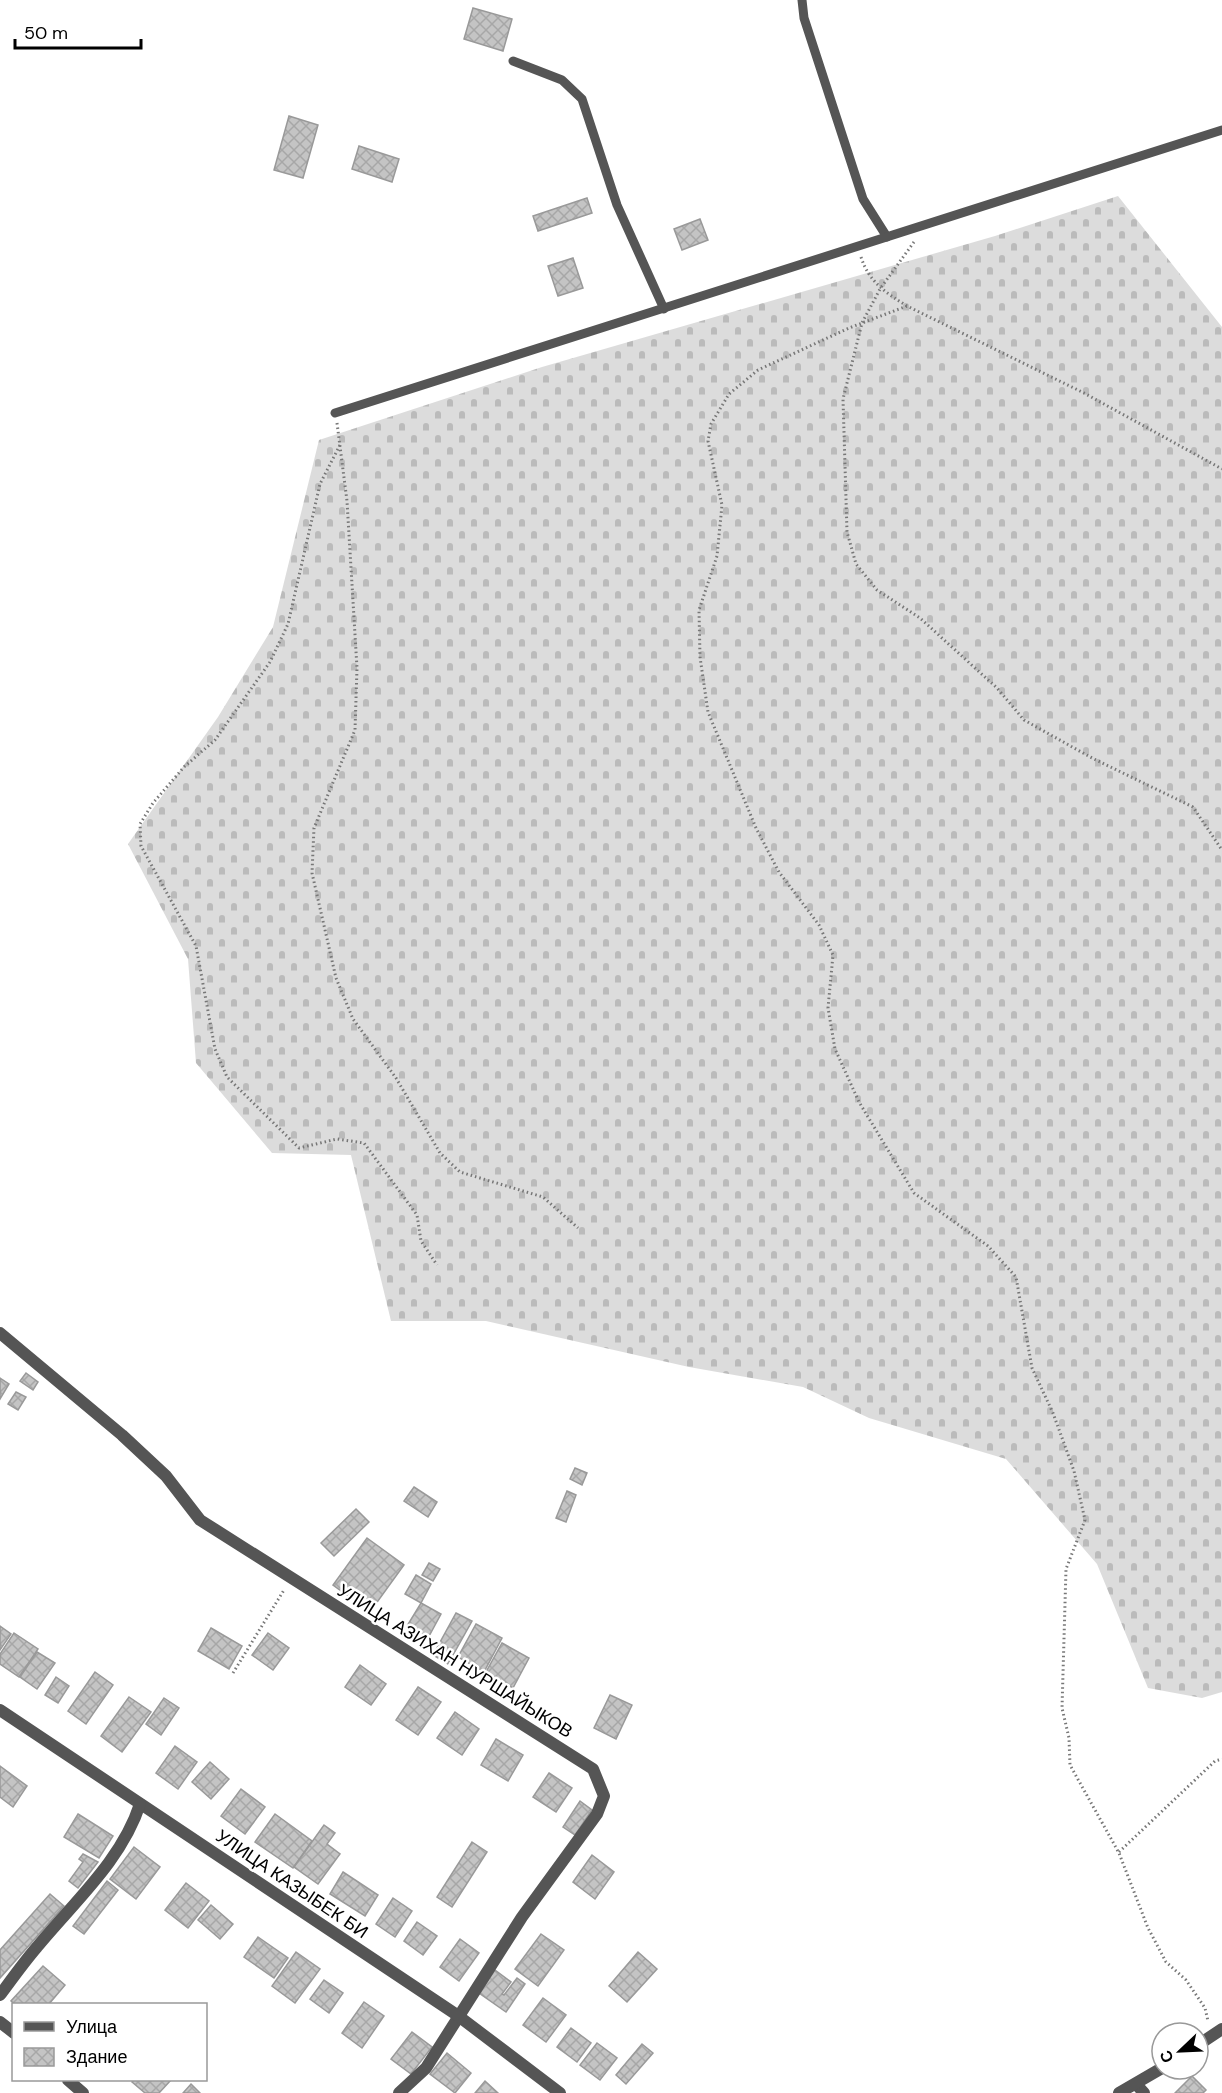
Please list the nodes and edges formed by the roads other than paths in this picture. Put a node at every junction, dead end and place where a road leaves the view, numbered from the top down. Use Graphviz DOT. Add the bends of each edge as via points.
graph roads {
  1 [pos="802,0"];
  2 [pos="513,61"];
  3 [pos="1222,130"];
  4 [pos="887,237"];
  5 [pos="664,309"];
  6 [pos="335,413"];
  7 [pos="0,1333"];
  8 [pos="0,1710"];
  9 [pos="140,1804"];
  10 [pos="0,1995"];
  11 [pos="457,2015"];
  12 [pos="0,2022"];
  13 [pos="12,2031"];
  14 [pos="70,2081"];
  15 [pos="1140,2088"];
  16 [pos="84,2093"];
  17 [pos="399,2093"];
  18 [pos="560,2093"];
  19 [pos="1119,2093"];
  1 -- 4 [label="lane" via="804,18 863,199"];
  2 -- 5 [label="lane" via="562,80 582,99 617,205"];
  3 -- 4 [label="lane"];
  4 -- 5 [label="lane"];
  5 -- 6 [label="lane"];
  7 -- 11 [label="street, УЛИЦА АЗИХАН НУРШАЙЫКОВ" via="166,1476 200,1520 593,1769 604,1796 597,1814"];
  8 -- 9 [label="street, УЛИЦА КАЗЫБЕК БИ"];
  9 -- 10 [label="street" via="133,1826 91,1887"];
  9 -- 11 [label="street, УЛИЦА КАЗЫБЕК БИ"];
  11 -- 17 [label="street, УЛИЦА АЗИХАН НУРШАЙЫКОВ" via="426,2068"];
  11 -- 18 [label="street, УЛИЦА КАЗЫБЕК БИ"];
  12 -- 13 [label="street"];
  14 -- 16 [label="street"];
  15 -- 19 [label="street"];
}
